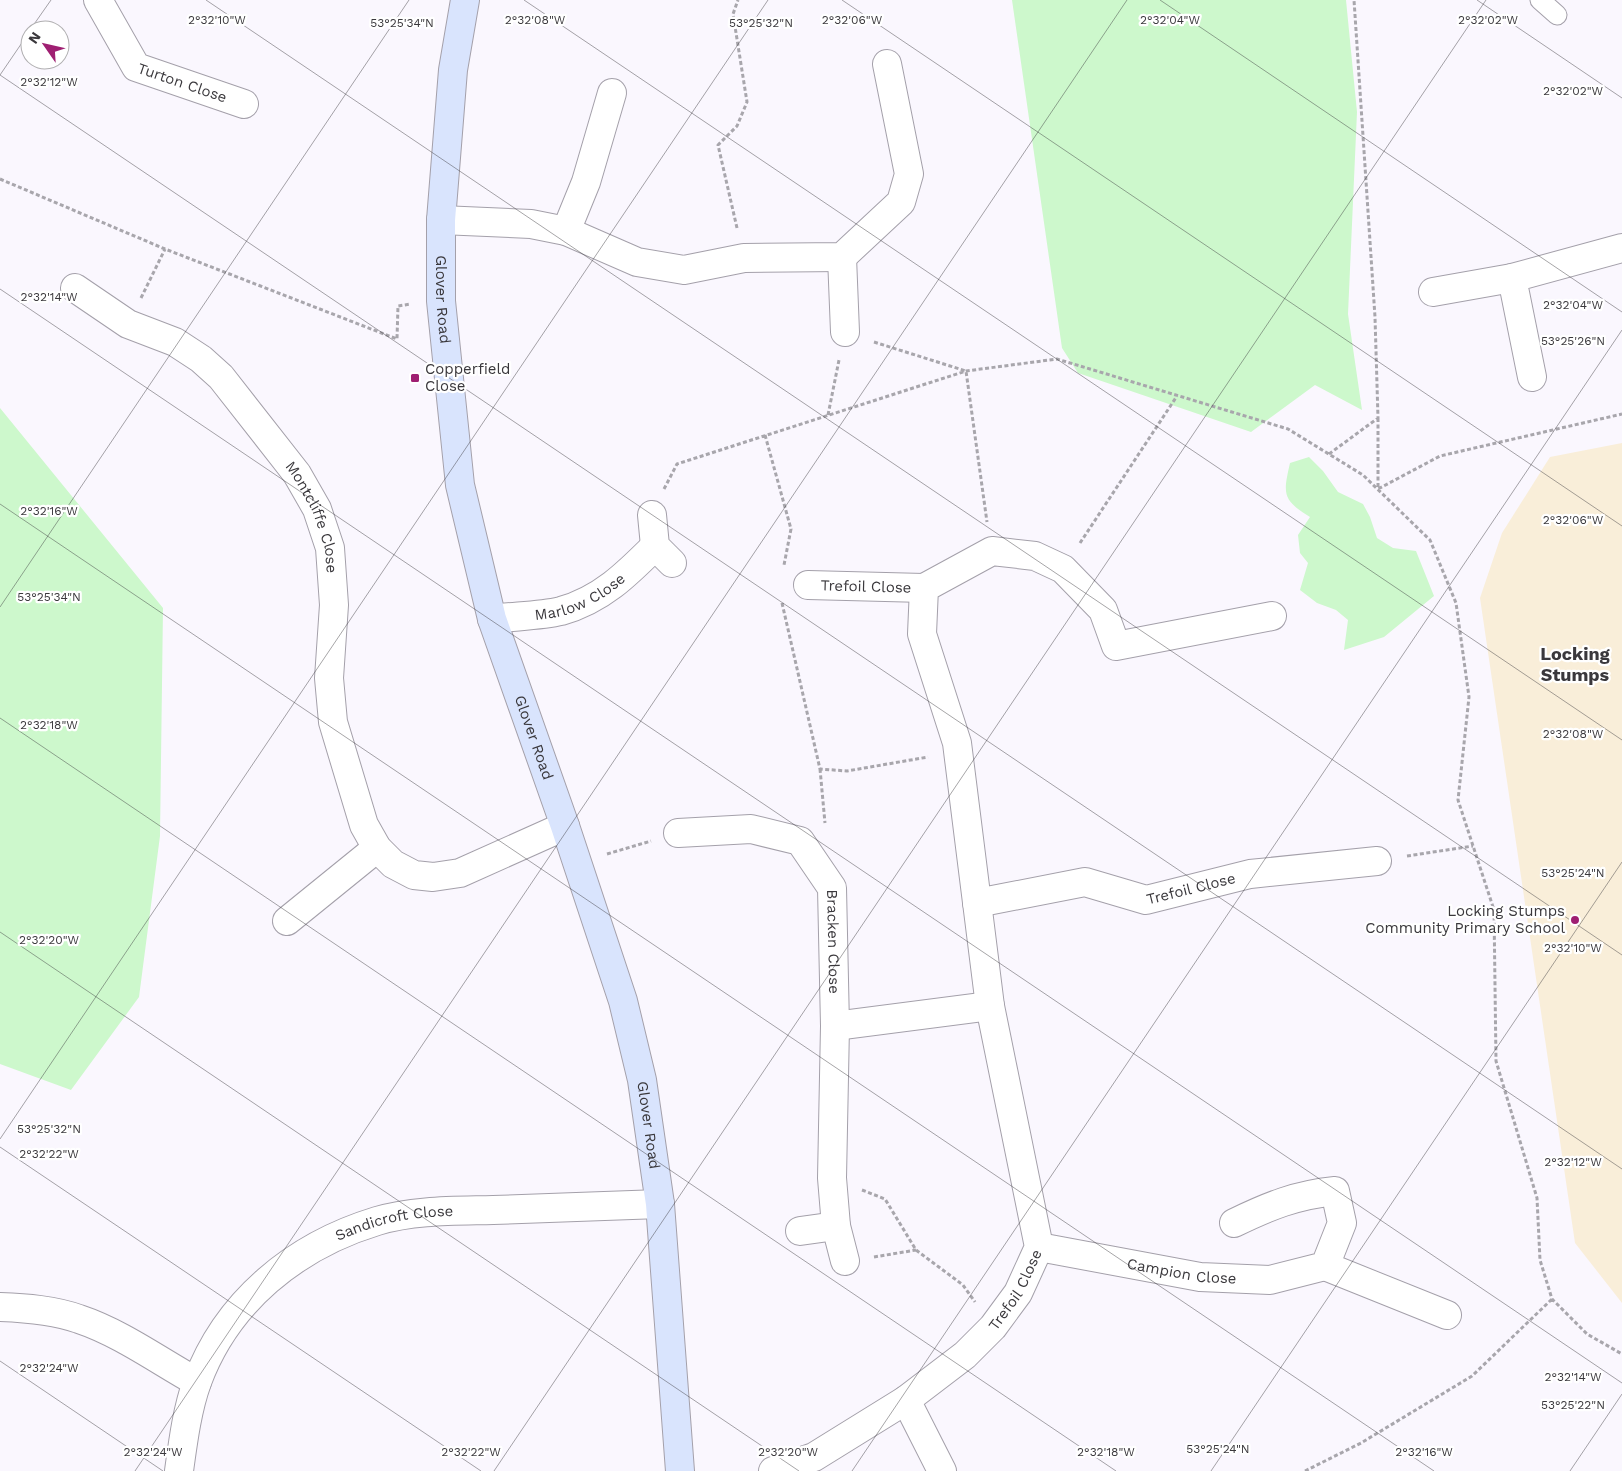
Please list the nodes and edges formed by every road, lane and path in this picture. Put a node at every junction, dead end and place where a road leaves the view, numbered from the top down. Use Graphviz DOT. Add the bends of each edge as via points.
graph roads {
  1 [pos="98,0"];
  2 [pos="465,0"];
  3 [pos="738,0"];
  4 [pos="1354,0"];
  5 [pos="1540,0"];
  6 [pos="1557,15"];
  7 [pos="887,64"];
  8 [pos="612,93"];
  9 [pos="244,104"];
  10 [pos="0,179"];
  11 [pos="441,220"];
  12 [pos="566,231"];
  13 [pos="1622,248"];
  14 [pos="166,249"];
  15 [pos="842,257"];
  16 [pos="744,258"];
  17 [pos="1512,278"];
  18 [pos="75,288"];
  19 [pos="1433,292"];
  20 [pos="417,302"];
  21 [pos="128,324"];
  22 [pos="845,332"];
  23 [pos="966,371"];
  24 [pos="1532,377"];
  25 [pos="1177,396"];
  26 [pos="1622,414"];
  27 [pos="828,415"];
  28 [pos="1378,418"];
  29 [pos="765,435"];
  30 [pos="1329,454"];
  31 [pos="1378,489"];
  32 [pos="652,515"];
  33 [pos="992,551"];
  34 [pos="1063,569"];
  35 [pos="783,574"];
  36 [pos="808,585"];
  37 [pos="924,588"];
  38 [pos="782,601"];
  39 [pos="1272,616"];
  40 [pos="492,619"];
  41 [pos="958,752"];
  42 [pos="565,826"];
  43 [pos="678,833"];
  44 [pos="1473,846"];
  45 [pos="377,848"];
  46 [pos="1377,861"];
  47 [pos="577,863"];
  48 [pos="977,903"];
  49 [pos="287,921"];
  50 [pos="990,1006"];
  51 [pos="835,1026"];
  52 [pos="832,1178"];
  53 [pos="660,1204"];
  54 [pos="1234,1223"];
  55 [pos="836,1226"];
  56 [pos="800,1231"];
  57 [pos="1039,1247"];
  58 [pos="916,1250"];
  59 [pos="845,1261"];
  60 [pos="1325,1266"];
  61 [pos="1552,1299"];
  62 [pos="0,1307"];
  63 [pos="1447,1314"];
  64 [pos="993,1327"];
  65 [pos="1622,1354"];
  66 [pos="197,1382"];
  67 [pos="906,1400"];
  68 [pos="179,1471"];
  69 [pos="680,1471"];
  70 [pos="773,1471"];
  71 [pos="942,1471"];
  72 [pos="1305,1471"];
  1 -- 9 [label="street, Turton Close" via="136,67"];
  2 -- 11 [label="street, Glover Road" via="453,70"];
  3 -- 16 [label="path" via="732,14 747,102 736,126 718,145"];
  4 -- 28 [label="path" via="1375,316"];
  5 -- 6 [label="lane"];
  7 -- 15 [label="street" via="909,174 901,202"];
  8 -- 12 [label="street" via="586,182"];
  10 -- 14 [label="path"];
  11 -- 12 [label="street" via="531,224"];
  11 -- 40 [label="street, Glover Road" via="441,302 460,485"];
  12 -- 16 [label="street" via="637,262 684,270"];
  13 -- 17 [label="street"];
  14 -- 20 [label="path" via="397,339 398,306"];
  14 -- 21 [label="path"];
  15 -- 16 [label="street"];
  15 -- 22 [label="street"];
  17 -- 19 [label="street"];
  17 -- 24 [label="street"];
  18 -- 21 [label="street, Montcliffe Close"];
  21 -- 45 [label="street, Montcliffe Close" via="175,342 221,377 297,474 317,509 330,548 334,605 329,678 333,722 364,825"];
  22 -- 23 [label="path"];
  22 -- 27 [label="path"];
  23 -- 25 [label="path" via="1057,359"];
  23 -- 27 [label="path"];
  23 -- 33 [label="path"];
  25 -- 30 [label="path" via="1288,429"];
  25 -- 34 [label="path"];
  26 -- 31 [label="path" via="1440,456"];
  27 -- 29 [label="path"];
  28 -- 30 [label="path"];
  28 -- 31 [label="path"];
  29 -- 32 [label="path" via="677,464"];
  29 -- 35 [label="path" via="791,529"];
  30 -- 31 [label="path" via="1363,474"];
  31 -- 44 [label="path" via="1430,540 1456,603 1469,697 1458,800"];
  32 -- 40 [label="street, Marlow Close" via="663,555 582,603 560,611"];
  33 -- 34 [label="street" via="1035,556"];
  33 -- 37 [label="street, Trefoil Close"];
  34 -- 39 [label="street" via="1103,610 1116,646"];
  36 -- 37 [label="street, Trefoil Close"];
  37 -- 41 [label="street, Trefoil Close" via="922,634"];
  38 -- 41 [label="path" via="820,769 847,771"];
  40 -- 42 [label="street, Glover Road"];
  41 -- 48 [label="street, Trefoil Close"];
  42 -- 45 [label="street, Montcliffe Close" via="460,873 433,877 414,875 394,864"];
  42 -- 47 [label="street, Glover Road"];
  43 -- 47 [label="path"];
  43 -- 51 [label="street, Bracken Close" via="751,828 800,841 832,888"];
  44 -- 46 [label="path"];
  44 -- 61 [label="path" via="1494,910 1496,1061 1537,1198 1540,1260"];
  45 -- 49 [label="street"];
  46 -- 48 [label="street, Trefoil Close" via="1250,874 1146,900 1085,882"];
  47 -- 53 [label="street, Glover Road" via="622,1001 642,1080"];
  48 -- 50 [label="street, Trefoil Close"];
  50 -- 51 [label="street"];
  50 -- 57 [label="street, Trefoil Close"];
  51 -- 52 [label="street, Bracken Close"];
  52 -- 55 [label="street, Bracken Close"];
  52 -- 58 [label="path" via="885,1199"];
  53 -- 66 [label="street, Sandicroft Close" via="432,1212 378,1221 325,1240 282,1268 249,1296 221,1332"];
  53 -- 69 [label="street, Glover Road"];
  54 -- 60 [label="street" via="1274,1204 1308,1194 1335,1191 1342,1223"];
  55 -- 56 [label="street"];
  55 -- 59 [label="street, Bracken Close"];
  57 -- 60 [label="street, Campion Close" via="1200,1277 1270,1280"];
  57 -- 64 [label="street, Trefoil Close" via="1018,1293"];
  58 -- 59 [label="path"];
  58 -- 64 [label="path" via="963,1285"];
  60 -- 63 [label="street"];
  61 -- 65 [label="path" via="1587,1334"];
  61 -- 72 [label="path" via="1472,1376 1361,1443"];
  62 -- 66 [label="street" via="31,1308 79,1319"];
  64 -- 67 [label="street, Trefoil Close" via="965,1355"];
  66 -- 68 [label="street, Sandicroft Close"];
  67 -- 70 [label="street, Trefoil Close" via="814,1457"];
  67 -- 71 [label="street"];
}
